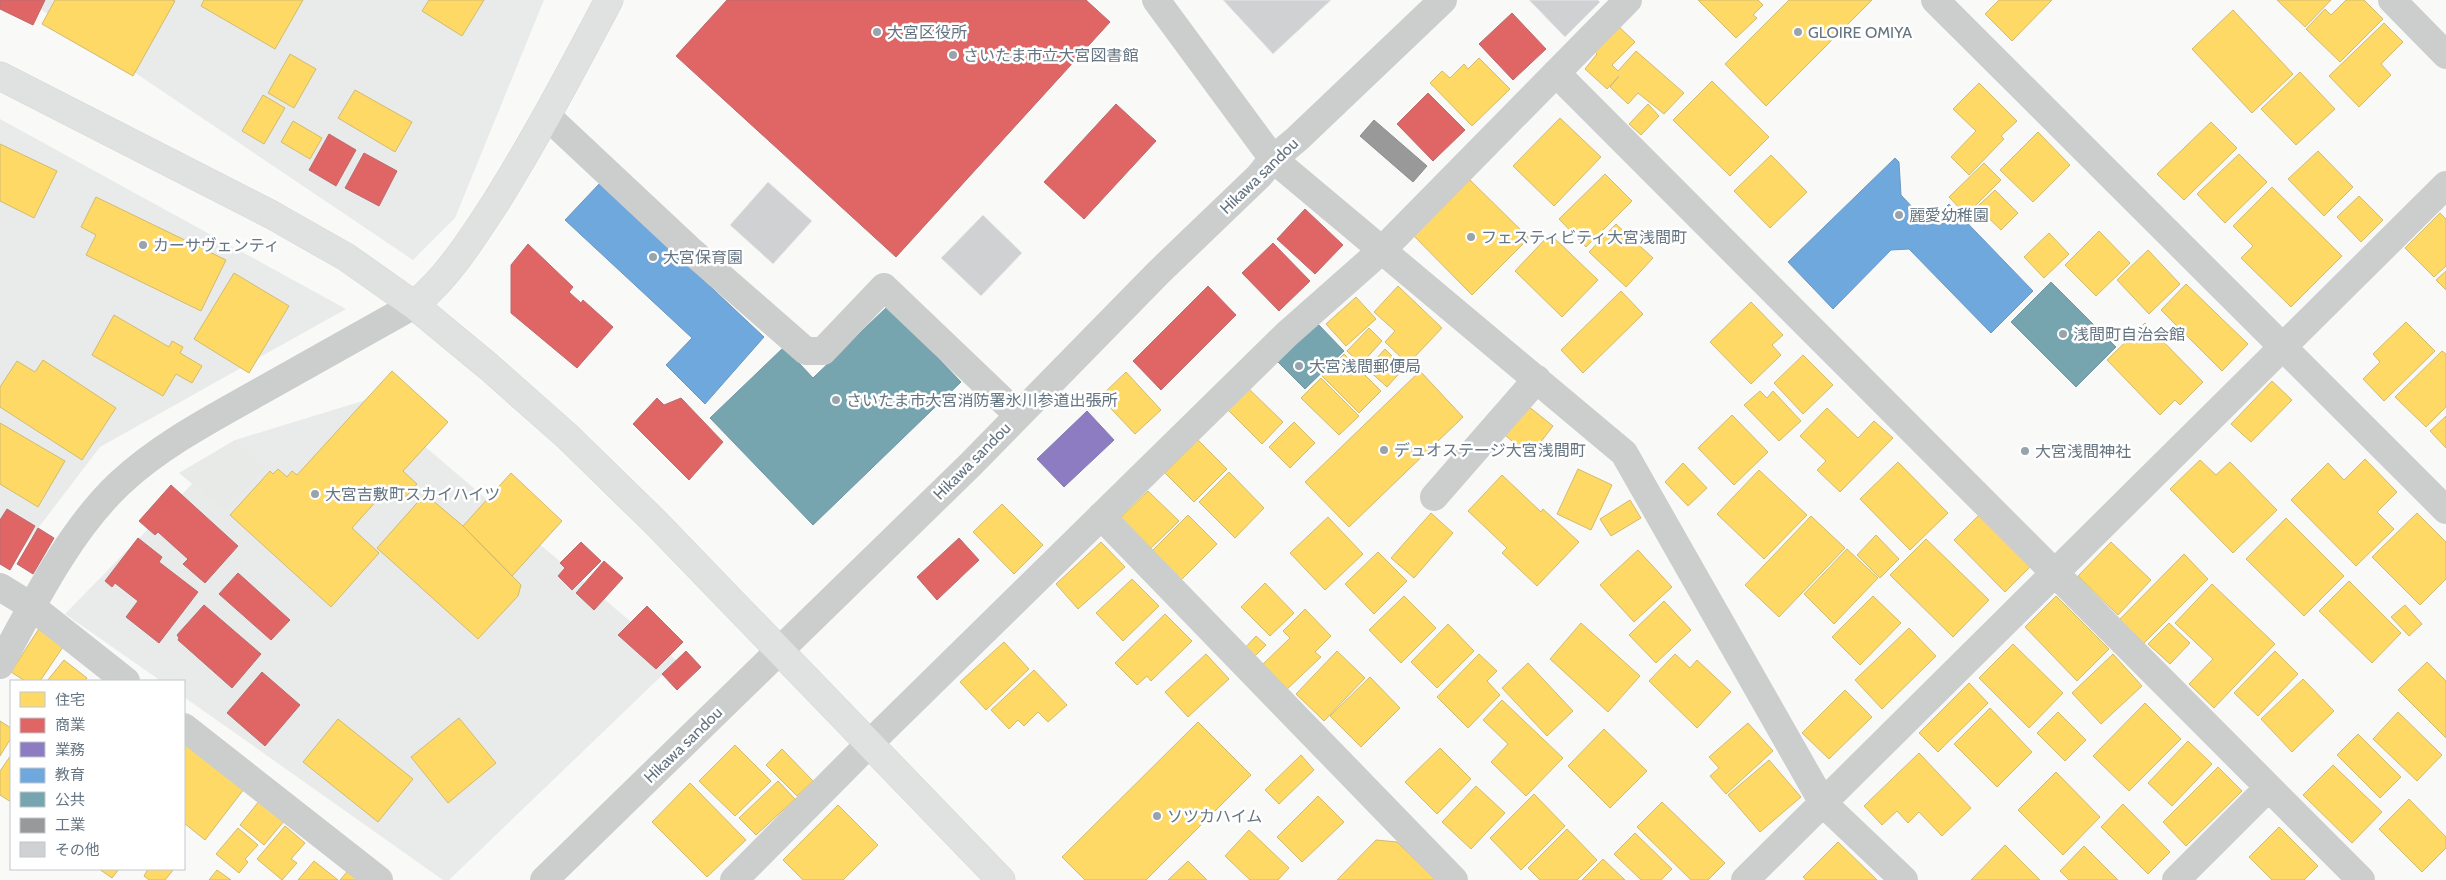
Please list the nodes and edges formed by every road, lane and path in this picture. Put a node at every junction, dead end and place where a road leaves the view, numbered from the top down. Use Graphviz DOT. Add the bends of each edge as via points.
graph roads {
  1 [pos="609,0"];
  2 [pos="1156,0"];
  3 [pos="1442,0"];
  4 [pos="1628,0"];
  5 [pos="1935,0"];
  6 [pos="2392,0"];
  7 [pos="2446,55"];
  8 [pos="1556,73"];
  9 [pos="0,76"];
  10 [pos="547,116"];
  11 [pos="1273,159"];
  12 [pos="2446,185"];
  13 [pos="1382,250"];
  14 [pos="414,305"];
  15 [pos="2283,348"];
  16 [pos="1537,380"];
  17 [pos="1018,415"];
  18 [pos="1434,496"];
  19 [pos="2446,510"];
  20 [pos="1100,516"];
  21 [pos="2054,572"];
  22 [pos="0,587"];
  23 [pos="31,606"];
  24 [pos="779,652"];
  25 [pos="0,665"];
  26 [pos="125,680"];
  27 [pos="185,728"];
  28 [pos="868,745"];
  29 [pos="2268,788"];
  30 [pos="1823,803"];
  31 [pos="379,880"];
  32 [pos="544,880"];
  33 [pos="734,880"];
  34 [pos="1001,880"];
  35 [pos="1454,880"];
  36 [pos="1745,880"];
  37 [pos="1904,880"];
  38 [pos="2176,880"];
  39 [pos="2361,880"];
  1 -- 10 [label="street"];
  2 -- 11 [label="street"];
  3 -- 11 [label="street, Hikawa sandou"];
  4 -- 8 [label="street"];
  5 -- 15 [label="street"];
  6 -- 7 [label="street"];
  8 -- 13 [label="street"];
  8 -- 21 [label="street"];
  9 -- 14 [label="street" via="272,215 346,257"];
  10 -- 14 [label="street" via="518,167 450,270"];
  10 -- 17 [label="street" via="689,249 806,351 823,351 884,287"];
  11 -- 13 [label="street"];
  11 -- 17 [label="street, Hikawa sandou"];
  12 -- 15 [label="street"];
  13 -- 16 [label="street"];
  13 -- 20 [label="street" via="1287,334"];
  14 -- 23 [label="street" via="188,432 127,478 94,511"];
  14 -- 24 [label="street" via="567,436 656,523"];
  15 -- 19 [label="street"];
  15 -- 21 [label="street"];
  16 -- 18 [label="street"];
  16 -- 30 [label="street" via="1624,452"];
  17 -- 24 [label="street, Hikawa sandou"];
  20 -- 28 [label="street"];
  20 -- 35 [label="street"];
  21 -- 29 [label="street"];
  21 -- 30 [label="street"];
  22 -- 23 [label="street"];
  23 -- 25 [label="street"];
  23 -- 26 [label="street"];
  24 -- 28 [label="street"];
  24 -- 32 [label="street, Hikawa sandou"];
  27 -- 31 [label="street"];
  28 -- 33 [label="street"];
  28 -- 34 [label="street"];
  29 -- 38 [label="street"];
  29 -- 39 [label="street"];
  30 -- 36 [label="street"];
  30 -- 37 [label="street"];
}
